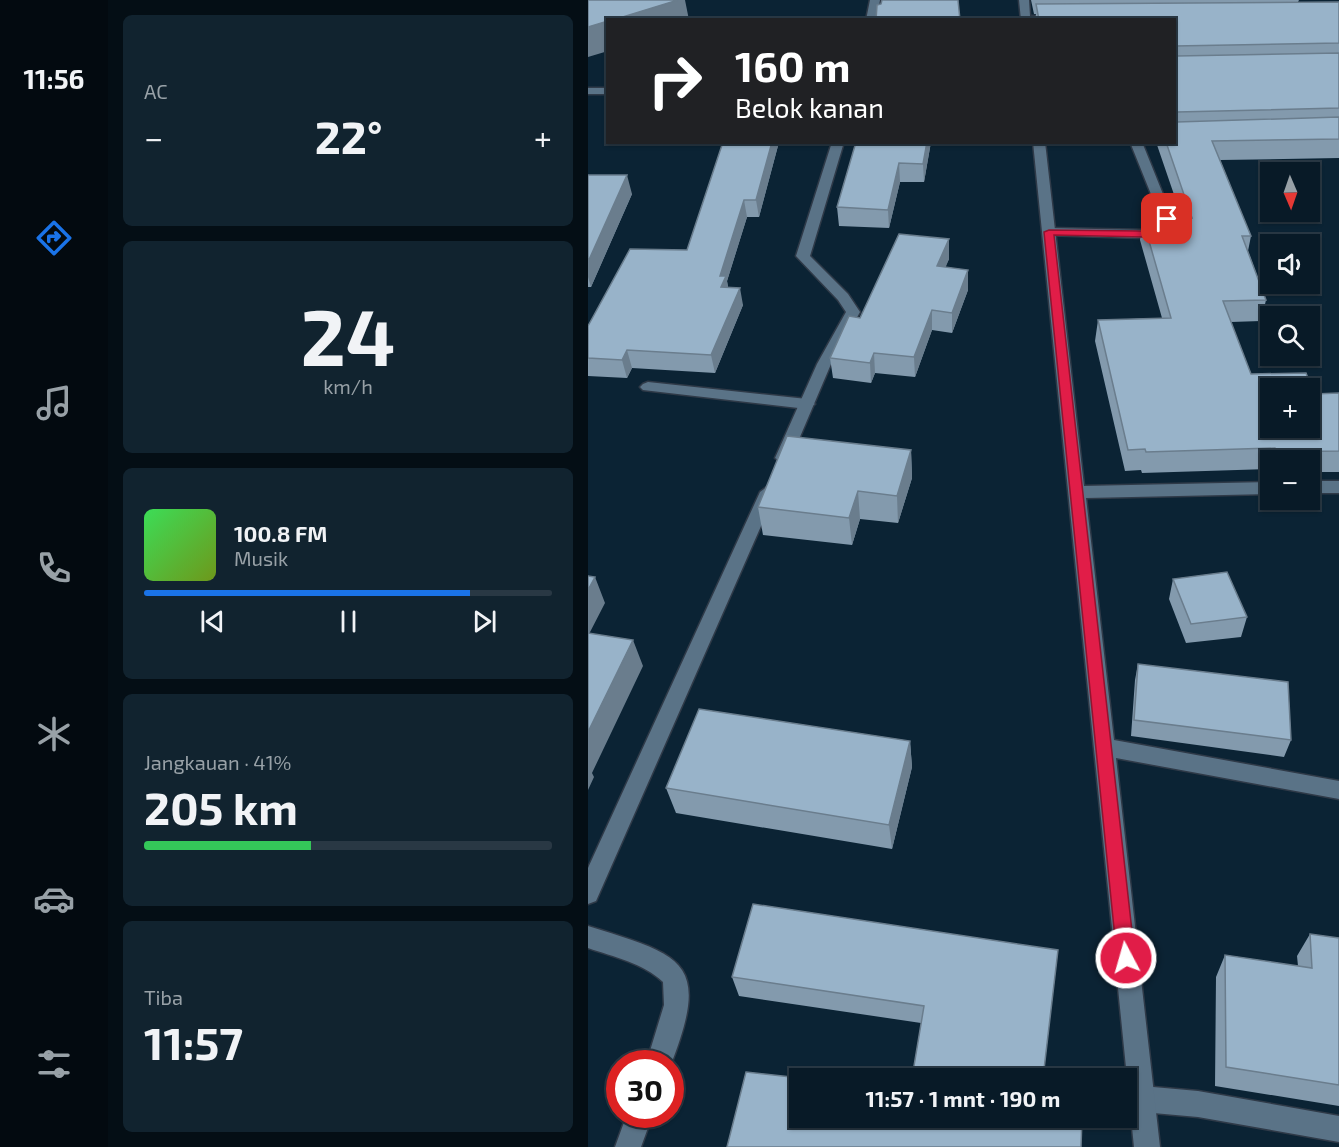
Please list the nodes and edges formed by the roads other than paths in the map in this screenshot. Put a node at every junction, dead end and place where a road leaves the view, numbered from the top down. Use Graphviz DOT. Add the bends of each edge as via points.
graph roads {
  1 [pos="875,0"];
  2 [pos="1024,0"];
  3 [pos="871,18"];
  4 [pos="1026,18"];
  5 [pos="588,91"];
  6 [pos="606,91"];
  7 [pos="837,144"];
  8 [pos="1039,144"];
  9 [pos="1137,144"];
  10 [pos="1049,232"];
  11 [pos="648,387"];
  12 [pos="807,404"];
  13 [pos="1320,487"];
  14 [pos="1339,487"];
  15 [pos="1260,488"];
  16 [pos="1076,492"];
  17 [pos="1104,747"];
  18 [pos="1339,790"];
  19 [pos="588,893"];
  20 [pos="588,937"];
  21 [pos="663,1050"];
  22 [pos="1142,1099"];
  23 [pos="635,1128"];
  24 [pos="1339,1129"];
  25 [pos="628,1147"];
  26 [pos="1147,1147"];
  1 -- 3 [label="street"];
  2 -- 4 [label="street"];
  5 -- 6 [label="street"];
  7 -- 12 [label="street" via="803,256 819,276 848,299 853,312"];
  8 -- 10 [label="street"];
  9 -- 10 [label="street" via="1167,219 1162,228 1143,234"];
  10 -- 16 [label="street"];
  11 -- 12 [label="street"];
  12 -- 19 [label="street"];
  13 -- 14 [label="street"];
  15 -- 16 [label="street"];
  16 -- 17 [label="street"];
  17 -- 18 [label="street"];
  17 -- 22 [label="street"];
  20 -- 21 [label="street" via="652,958 668,966 678,980 680,996"];
  22 -- 24 [label="street" via="1198,1104"];
  22 -- 26 [label="street"];
  23 -- 25 [label="street"];
}
